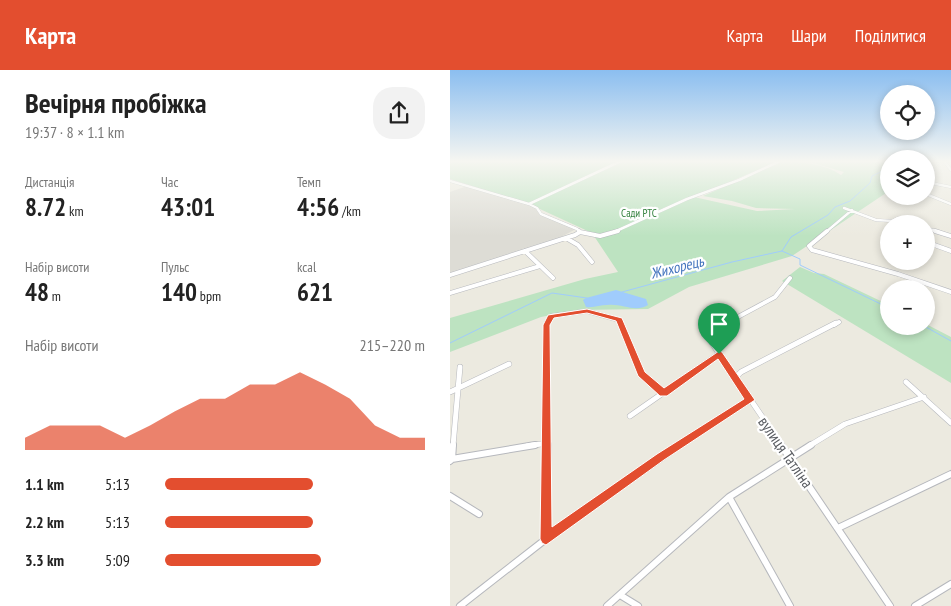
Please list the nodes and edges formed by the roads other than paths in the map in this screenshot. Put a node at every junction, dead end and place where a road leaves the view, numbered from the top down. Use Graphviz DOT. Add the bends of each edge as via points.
graph roads {
  1 [pos="467,186"];
  2 [pos="567,186"];
  3 [pos="723,186"];
  4 [pos="935,198"];
  5 [pos="529,204"];
  6 [pos="951,204"];
  7 [pos="844,208"];
  8 [pos="852,210"];
  9 [pos="880,220"];
  10 [pos="935,231"];
  11 [pos="580,232"];
  12 [pos="951,236"];
  13 [pos="566,238"];
  14 [pos="935,245"];
  15 [pos="524,251"];
  16 [pos="951,251"];
  17 [pos="592,262"];
  18 [pos="540,266"];
  19 [pos="450,275"];
  20 [pos="553,278"];
  21 [pos="790,278"];
  22 [pos="951,292"];
  23 [pos="450,293"];
  24 [pos="839,322"];
  25 [pos="719,354"];
  26 [pos="509,364"];
  27 [pos="460,367"];
  28 [pos="735,378"];
  29 [pos="906,382"];
  30 [pos="459,388"];
  31 [pos="450,392"];
  32 [pos="663,393"];
  33 [pos="924,398"];
  34 [pos="750,400"];
  35 [pos="630,416"];
  36 [pos="951,422"];
  37 [pos="548,443"];
  38 [pos="791,458"];
  39 [pos="451,460"];
  40 [pos="951,474"];
  41 [pos="450,496"];
  42 [pos="729,497"];
  43 [pos="479,514"];
  44 [pos="838,528"];
  45 [pos="546,539"];
  46 [pos="951,584"];
  47 [pos="620,596"];
  48 [pos="460,606"];
  49 [pos="607,606"];
  50 [pos="638,606"];
  51 [pos="790,606"];
  52 [pos="890,606"];
  53 [pos="915,606"];
  1 -- 5 [label="street"];
  2 -- 5 [label="street"];
  3 -- 11 [label="street" via="618,231 600,236"];
  4 -- 6 [label="street"];
  5 -- 11 [label="street" via="541,214"];
  7 -- 8 [label="street"];
  8 -- 9 [label="street"];
  8 -- 22 [label="street" via="809,246 819,253"];
  10 -- 12 [label="street"];
  11 -- 13 [label="street"];
  13 -- 15 [label="street"];
  13 -- 17 [label="street" via="578,245"];
  14 -- 16 [label="street"];
  15 -- 18 [label="street"];
  15 -- 19 [label="street"];
  18 -- 20 [label="street"];
  18 -- 23 [label="street"];
  21 -- 25 [label="street, вулиця Татліна" via="775,297 706,334"];
  24 -- 28 [label="street"];
  25 -- 28 [label="street, вулиця Татліна"];
  25 -- 32 [label="street"];
  26 -- 30 [label="street"];
  27 -- 30 [label="street"];
  28 -- 34 [label="street, вулиця Татліна"];
  29 -- 33 [label="street"];
  30 -- 31 [label="street"];
  30 -- 39 [label="street"];
  32 -- 35 [label="street"];
  32 -- 37 [label="street" via="641,374 619,320 587,311 551,316 546,325"];
  33 -- 36 [label="street"];
  33 -- 38 [label="street" via="845,424"];
  34 -- 38 [label="street, вулиця Татліна"];
  34 -- 45 [label="street" via="661,457"];
  37 -- 39 [label="street"];
  37 -- 45 [label="street"];
  38 -- 42 [label="street"];
  38 -- 44 [label="street, вулиця Татліна"];
  40 -- 44 [label="street"];
  41 -- 43 [label="street"];
  42 -- 47 [label="street"];
  42 -- 51 [label="street"];
  44 -- 52 [label="street, вулиця Татліна"];
  45 -- 48 [label="street"];
  46 -- 53 [label="street"];
  47 -- 49 [label="street"];
  47 -- 50 [label="street"];
}
